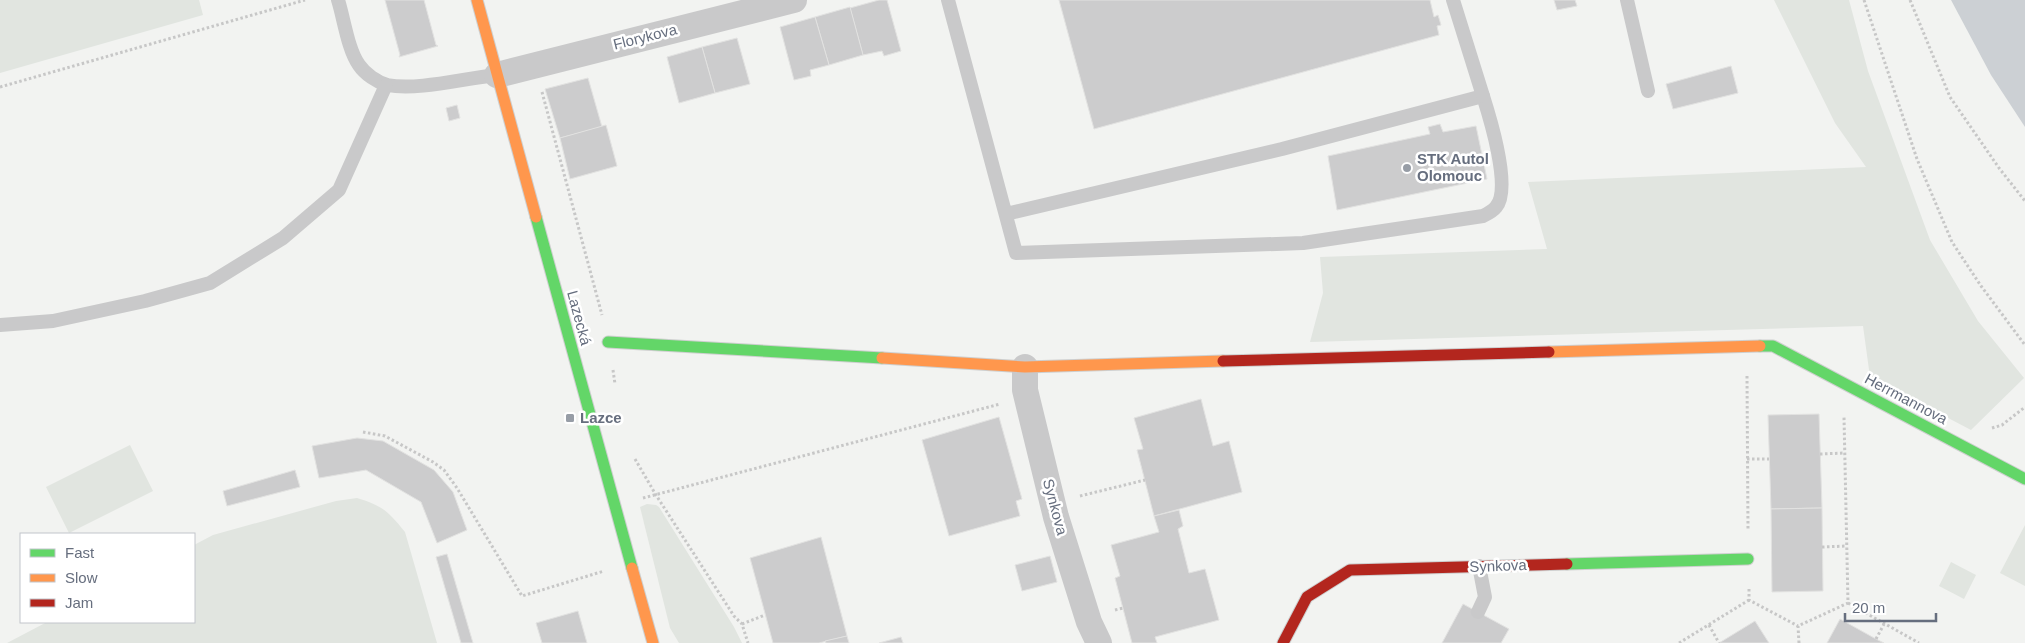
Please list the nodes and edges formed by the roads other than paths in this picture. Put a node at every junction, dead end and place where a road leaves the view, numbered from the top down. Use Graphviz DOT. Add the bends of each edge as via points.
graph roads {
  1 [pos="338,0"];
  2 [pos="477,0"];
  3 [pos="794,0"];
  4 [pos="948,0"];
  5 [pos="1453,0"];
  6 [pos="1627,0"];
  7 [pos="497,74"];
  8 [pos="386,84"];
  9 [pos="1648,91"];
  10 [pos="1483,96"];
  11 [pos="1006,214"];
  12 [pos="0,325"];
  13 [pos="608,342"];
  14 [pos="1025,367"];
  15 [pos="2025,479"];
  16 [pos="1748,559"];
  17 [pos="1480,566"];
  18 [pos="1478,612"];
  19 [pos="653,643"];
  20 [pos="1099,643"];
  21 [pos="1283,643"];
  1 -- 8 [label="lane" via="359,65 371,77"];
  2 -- 7 [label="street, Lazecká"];
  3 -- 7 [label="street, Florykova"];
  4 -- 11 [label="lane"];
  5 -- 10 [label="lane"];
  6 -- 9 [label="lane"];
  7 -- 8 [label="lane" via="408,86"];
  7 -- 19 [label="street, Lazecká"];
  8 -- 12 [label="lane" via="339,190 283,238 210,282 145,301 53,321"];
  10 -- 11 [label="lane" via="1282,149"];
  10 -- 11 [label="lane" via="1500,165 1502,191 1496,207 1483,216 1302,243 1016,253"];
  13 -- 14 [label="street"];
  14 -- 15 [label="street, Herrmannova" via="1773,346"];
  14 -- 20 [label="street, Synkova" via="1027,396 1053,503 1089,622"];
  16 -- 17 [label="street, Synkova"];
  17 -- 18 [label="lane" via="1485,598"];
  17 -- 21 [label="street, Synkova" via="1350,570 1308,597"];
}
